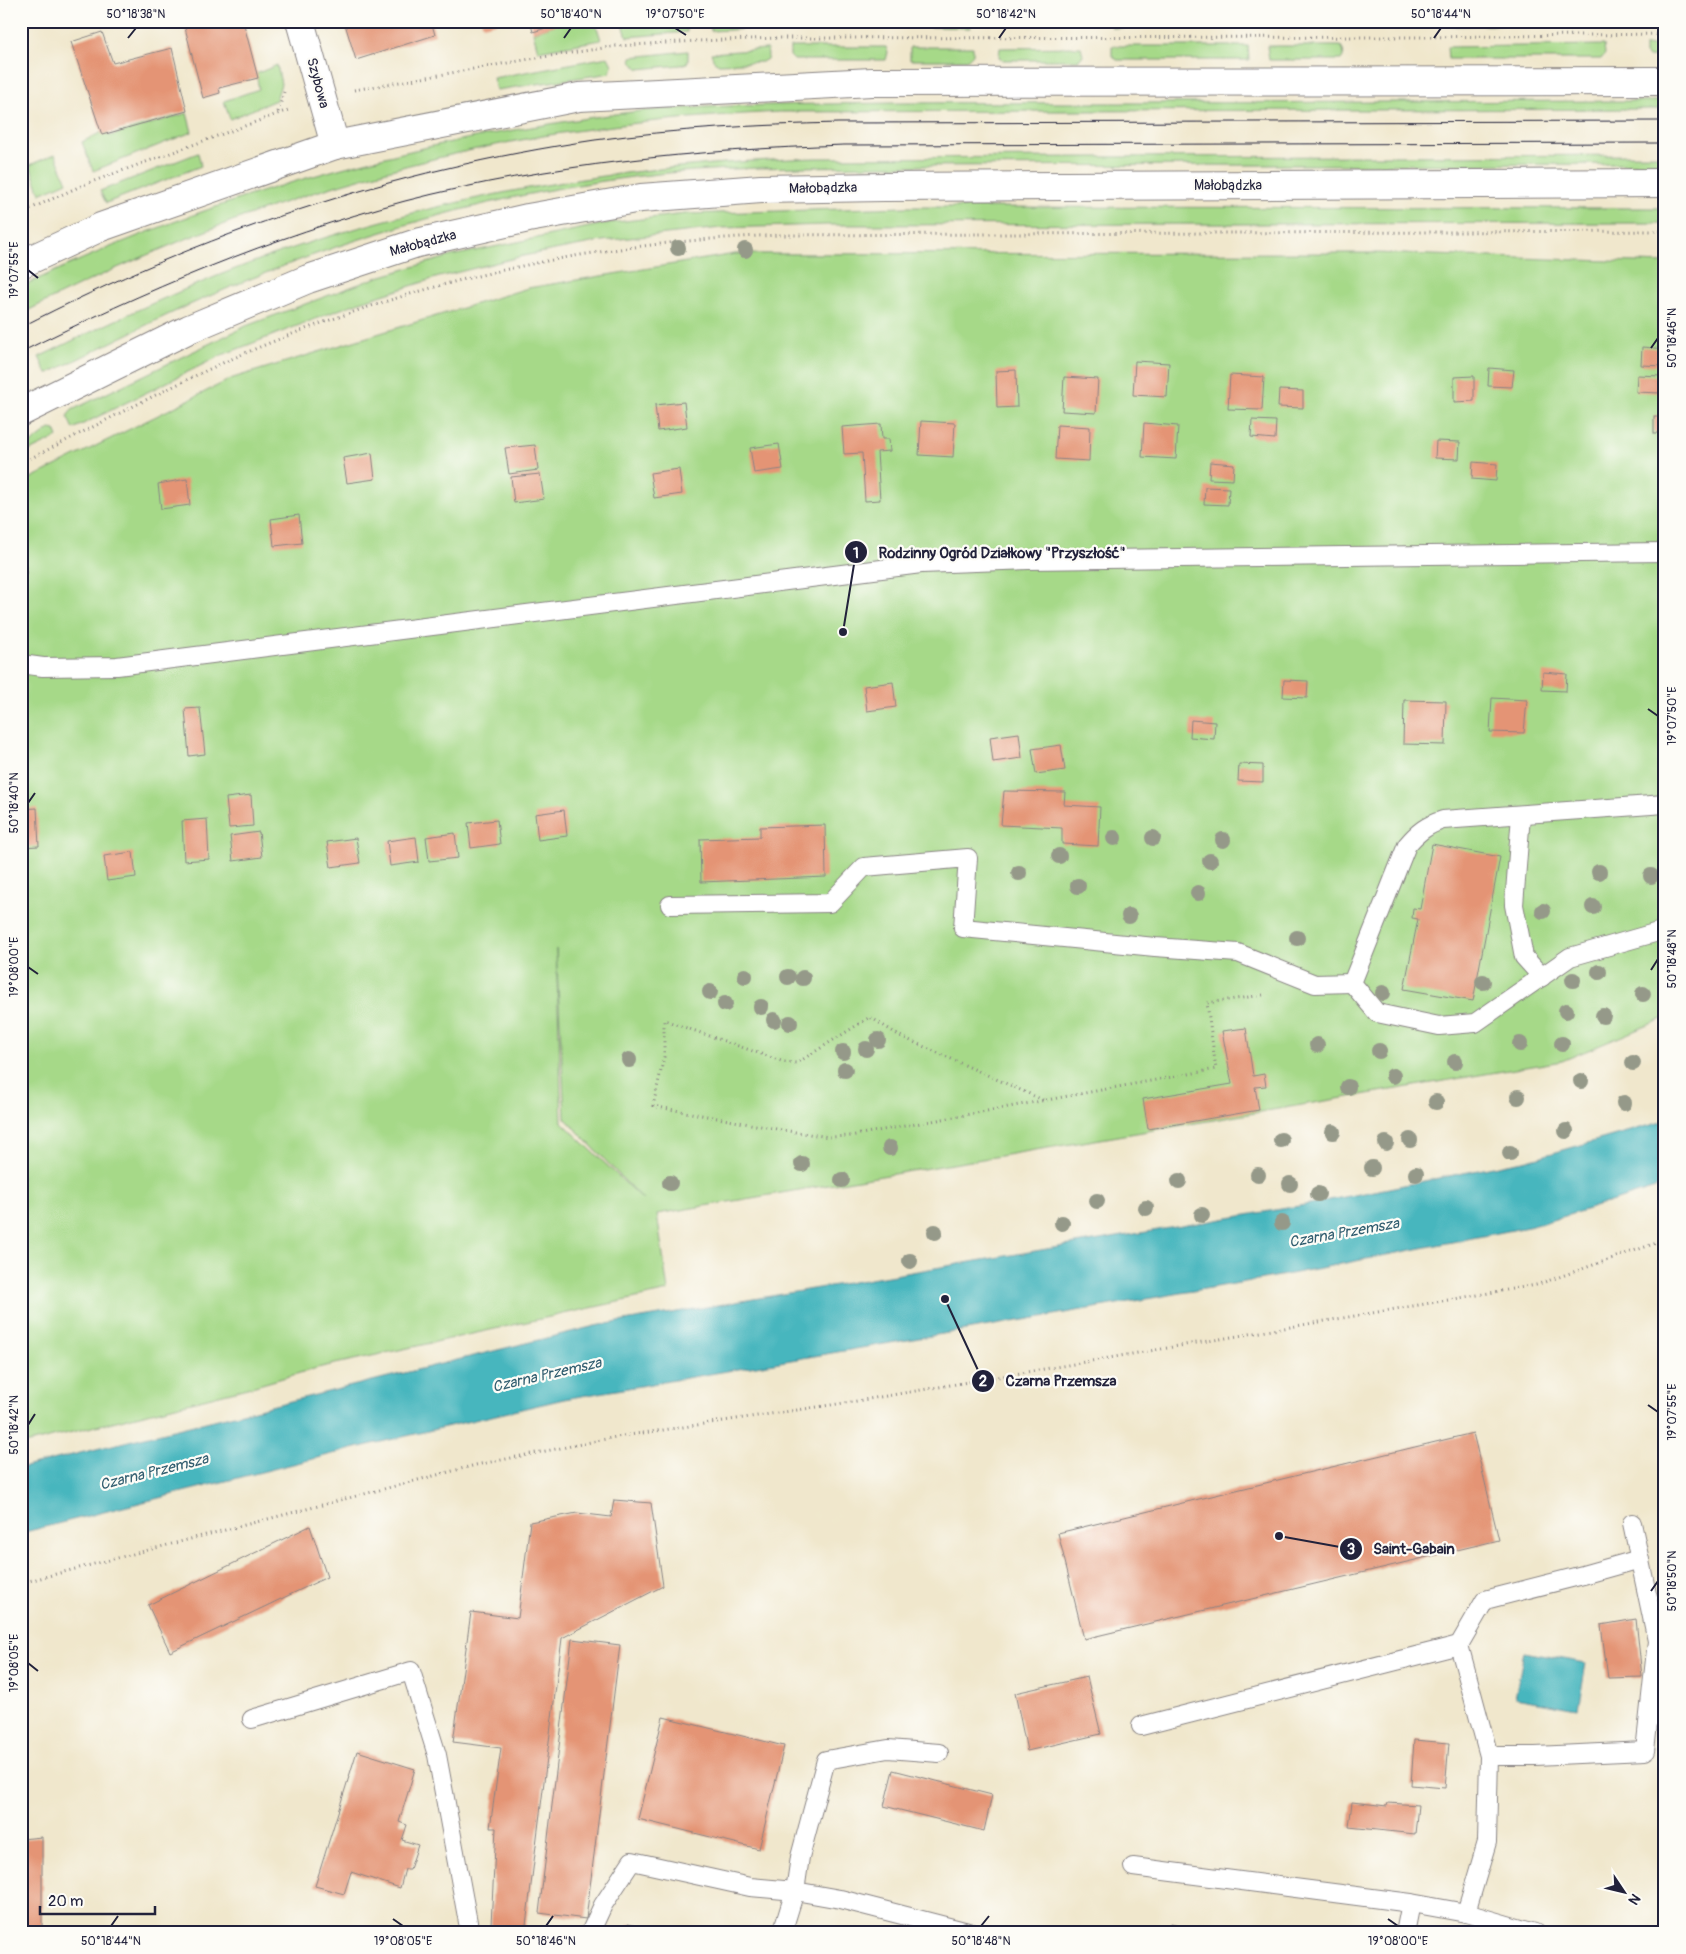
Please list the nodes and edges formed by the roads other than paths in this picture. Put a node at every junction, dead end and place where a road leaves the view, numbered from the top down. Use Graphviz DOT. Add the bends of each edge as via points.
graph roads {
  1 [pos="300,21"];
  2 [pos="1665,81"];
  3 [pos="335,145"];
  4 [pos="1665,183"];
  5 [pos="21,264"];
  6 [pos="21,412"];
  7 [pos="1665,552"];
  8 [pos="21,664"];
  9 [pos="1665,804"];
  10 [pos="1521,815"];
  11 [pos="670,905"];
  12 [pos="1665,930"];
  13 [pos="1542,977"];
  14 [pos="1352,983"];
  15 [pos="1632,1523"];
  16 [pos="1640,1558"];
  17 [pos="1459,1645"];
  18 [pos="252,1719"];
  19 [pos="1141,1726"];
  20 [pos="939,1753"];
  21 [pos="1488,1756"];
  22 [pos="1133,1867"];
  23 [pos="795,1891"];
  24 [pos="1411,1903"];
  25 [pos="1466,1912"];
  26 [pos="470,1933"];
  27 [pos="590,1933"];
  28 [pos="782,1933"];
  29 [pos="972,1933"];
  30 [pos="1405,1933"];
  31 [pos="1535,1933"];
  1 -- 3 [label="street, Szybowa"];
  2 -- 3 [label="street" via="872,82 579,97"];
  3 -- 5 [label="street" via="101,227"];
  4 -- 6 [label="street, Małobądzka" via="875,187 761,189 641,198 528,218 418,243 308,279 189,329"];
  7 -- 8 [label="lane" via="921,564 117,666 43,667"];
  9 -- 10 [label="lane"];
  10 -- 13 [label="lane" via="1514,905 1524,957"];
  10 -- 14 [label="lane" via="1442,820 1417,833 1407,845"];
  11 -- 14 [label="lane" via="830,902 864,867 968,858 963,928 1155,948 1238,953 1315,984"];
  12 -- 13 [label="lane" via="1570,957"];
  13 -- 14 [label="lane" via="1475,1023 1439,1026 1377,1013"];
  15 -- 16 [label="lane"];
  16 -- 17 [label="lane" via="1485,1600"];
  16 -- 21 [label="lane" via="1657,1641 1646,1751"];
  17 -- 19 [label="lane"];
  17 -- 21 [label="lane"];
  18 -- 26 [label="lane" via="411,1671 437,1755"];
  20 -- 23 [label="lane" via="888,1750 826,1760 800,1857"];
  21 -- 25 [label="lane" via="1488,1842"];
  22 -- 24 [label="lane"];
  23 -- 27 [label="lane" via="750,1887 632,1861 603,1905"];
  23 -- 28 [label="lane"];
  23 -- 29 [label="lane" via="840,1899"];
  24 -- 25 [label="lane"];
  24 -- 30 [label="lane"];
  25 -- 31 [label="lane"];
}
